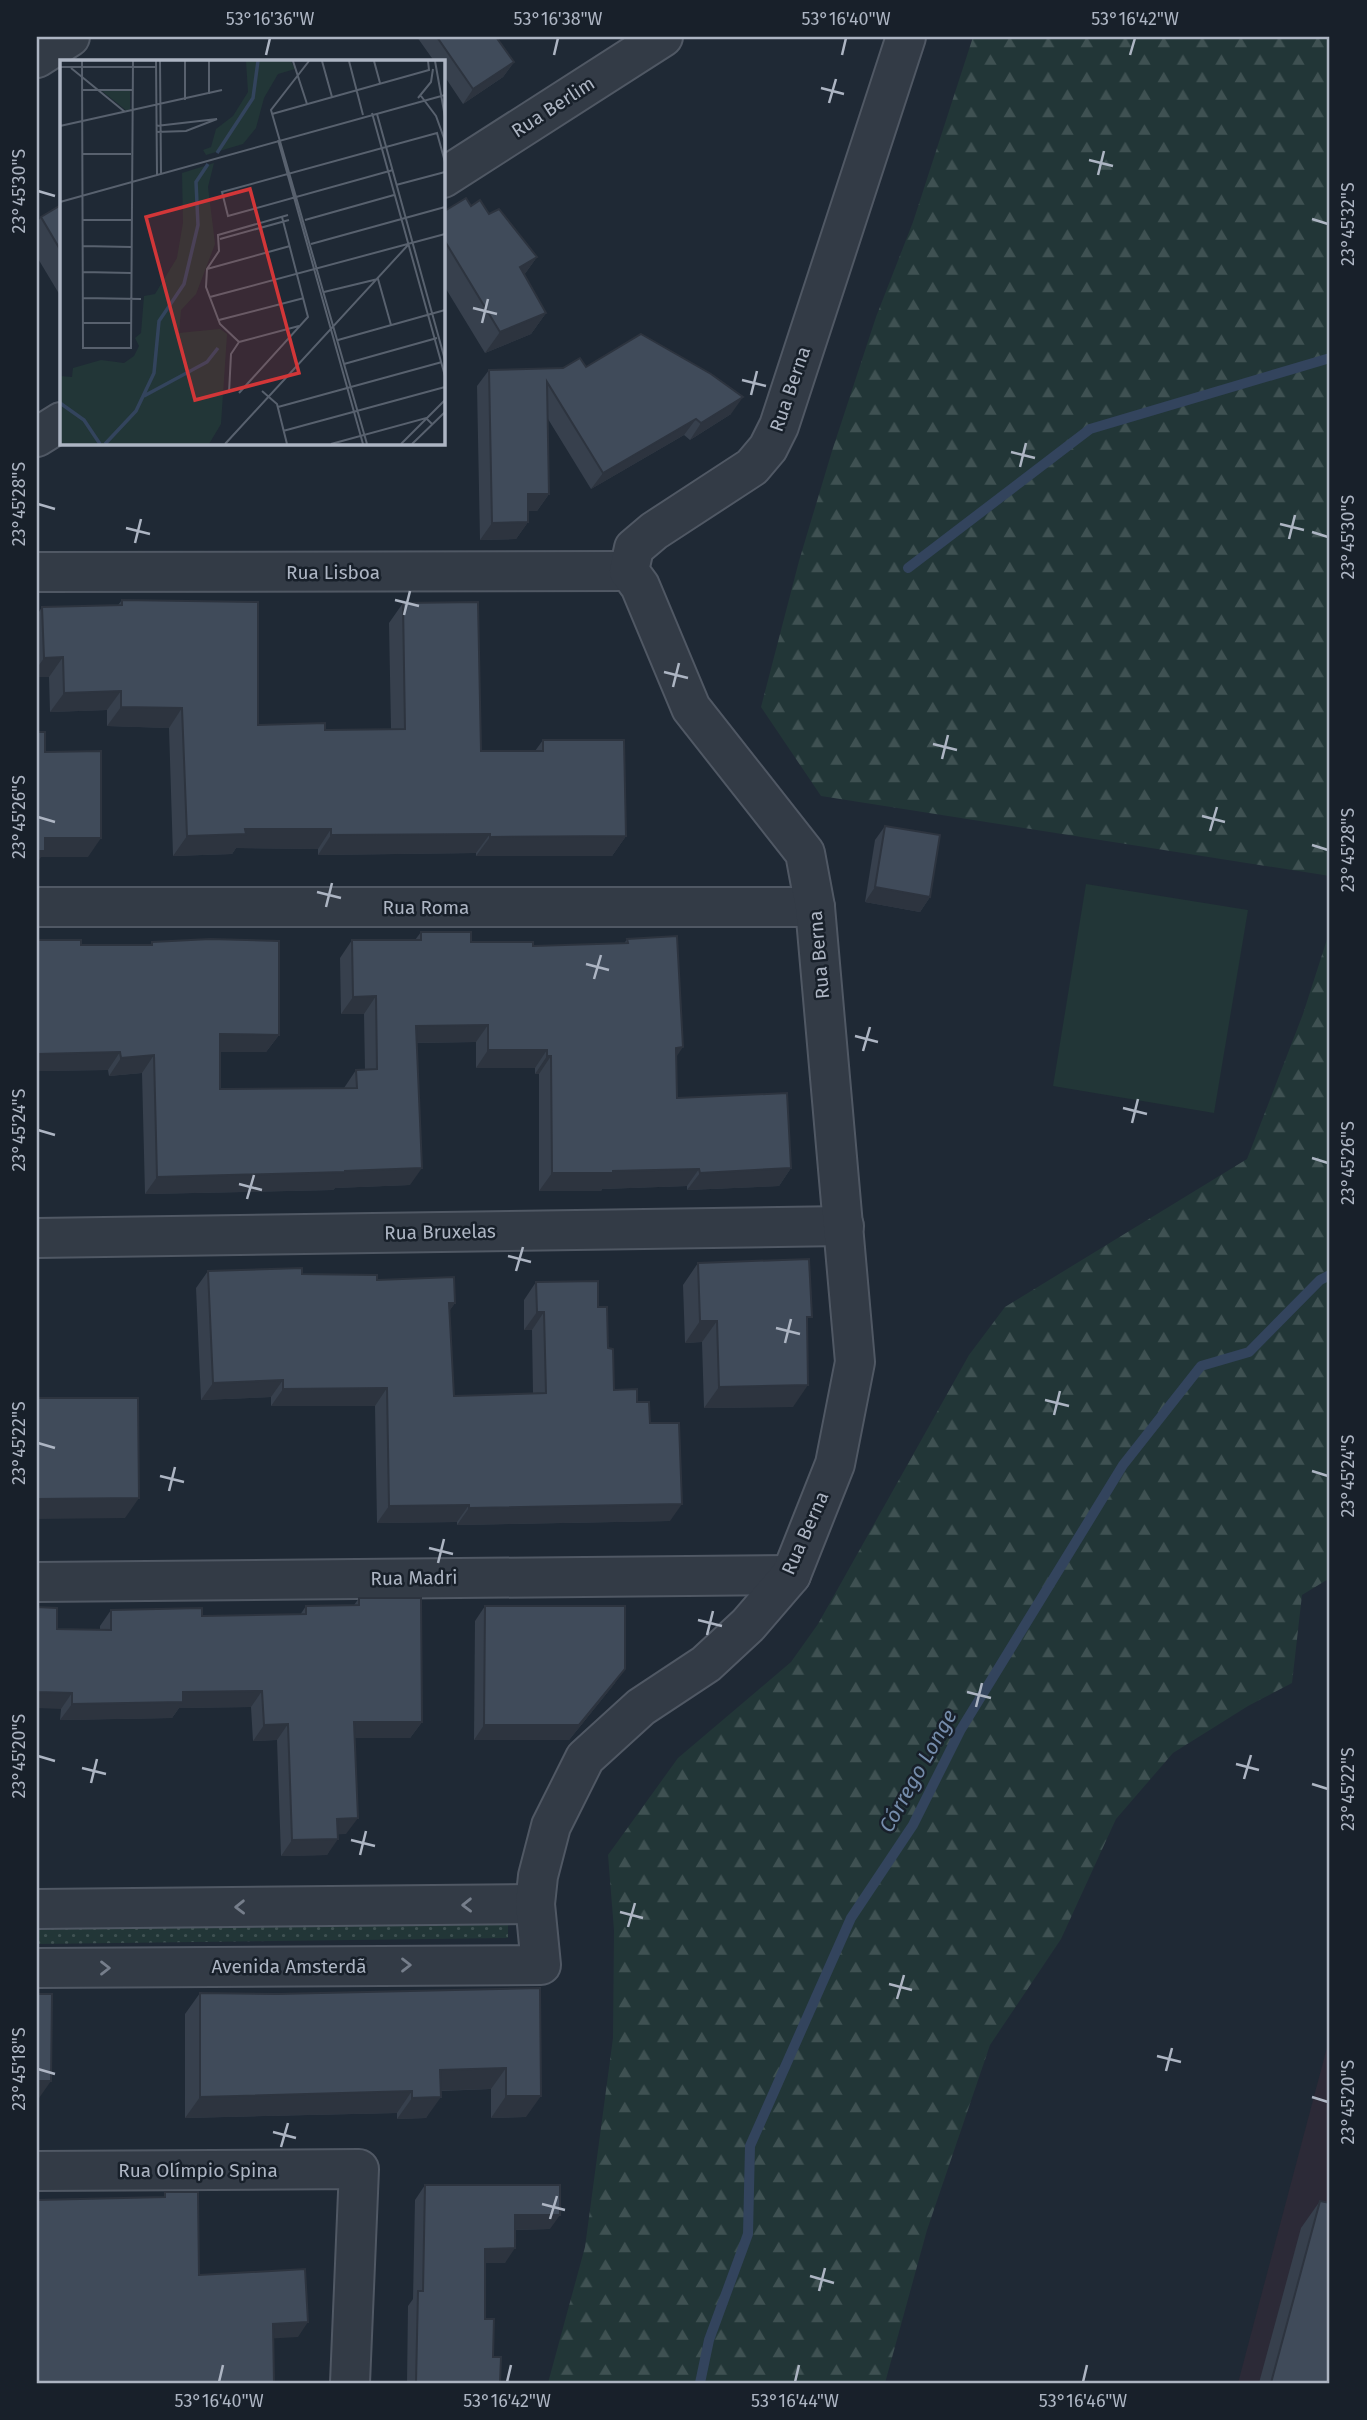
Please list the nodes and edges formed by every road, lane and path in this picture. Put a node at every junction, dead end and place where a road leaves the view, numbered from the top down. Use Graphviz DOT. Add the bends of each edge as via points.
graph roads {
  1 [pos="70,37"];
  2 [pos="663,37"];
  3 [pos="906,37"];
  4 [pos="37,58"];
  5 [pos="444,176"];
  6 [pos="60,423"];
  7 [pos="37,437"];
  8 [pos="629,571"];
  9 [pos="37,572"];
  10 [pos="37,907"];
  11 [pos="814,907"];
  12 [pos="844,1226"];
  13 [pos="37,1238"];
  14 [pos="791,1574"];
  15 [pos="37,1582"];
  16 [pos="536,1904"];
  17 [pos="37,1909"];
  18 [pos="541,1965"];
  19 [pos="37,1968"];
  20 [pos="37,2171"];
  21 [pos="350,2383"];
  1 -- 4 [label="street"];
  2 -- 5 [label="street, Rua Berlim"];
  3 -- 8 [label="street, Rua Berna" via="768,448 752,467 634,548"];
  6 -- 7 [label="street"];
  8 -- 9 [label="street, Rua Lisboa"];
  8 -- 11 [label="street, Rua Berna" via="640,586 691,708 805,853"];
  10 -- 11 [label="street, Rua Roma"];
  11 -- 12 [label="street, Rua Berna"];
  12 -- 13 [label="street, Rua Bruxelas"];
  12 -- 14 [label="street, Rua Berna" via="855,1362 835,1464"];
  14 -- 15 [label="street, Rua Madri"];
  14 -- 16 [label="street, Rua Berna" via="748,1625 706,1664 641,1707 585,1758 551,1826"];
  16 -- 17 [label="street, one-way"];
  16 -- 18 [label="street, Rua Berna"];
  19 -- 18 [label="street, Avenida Amsterdã, one-way"];
  20 -- 21 [label="street, Rua Olímpio Spina" via="359,2169"];
}
